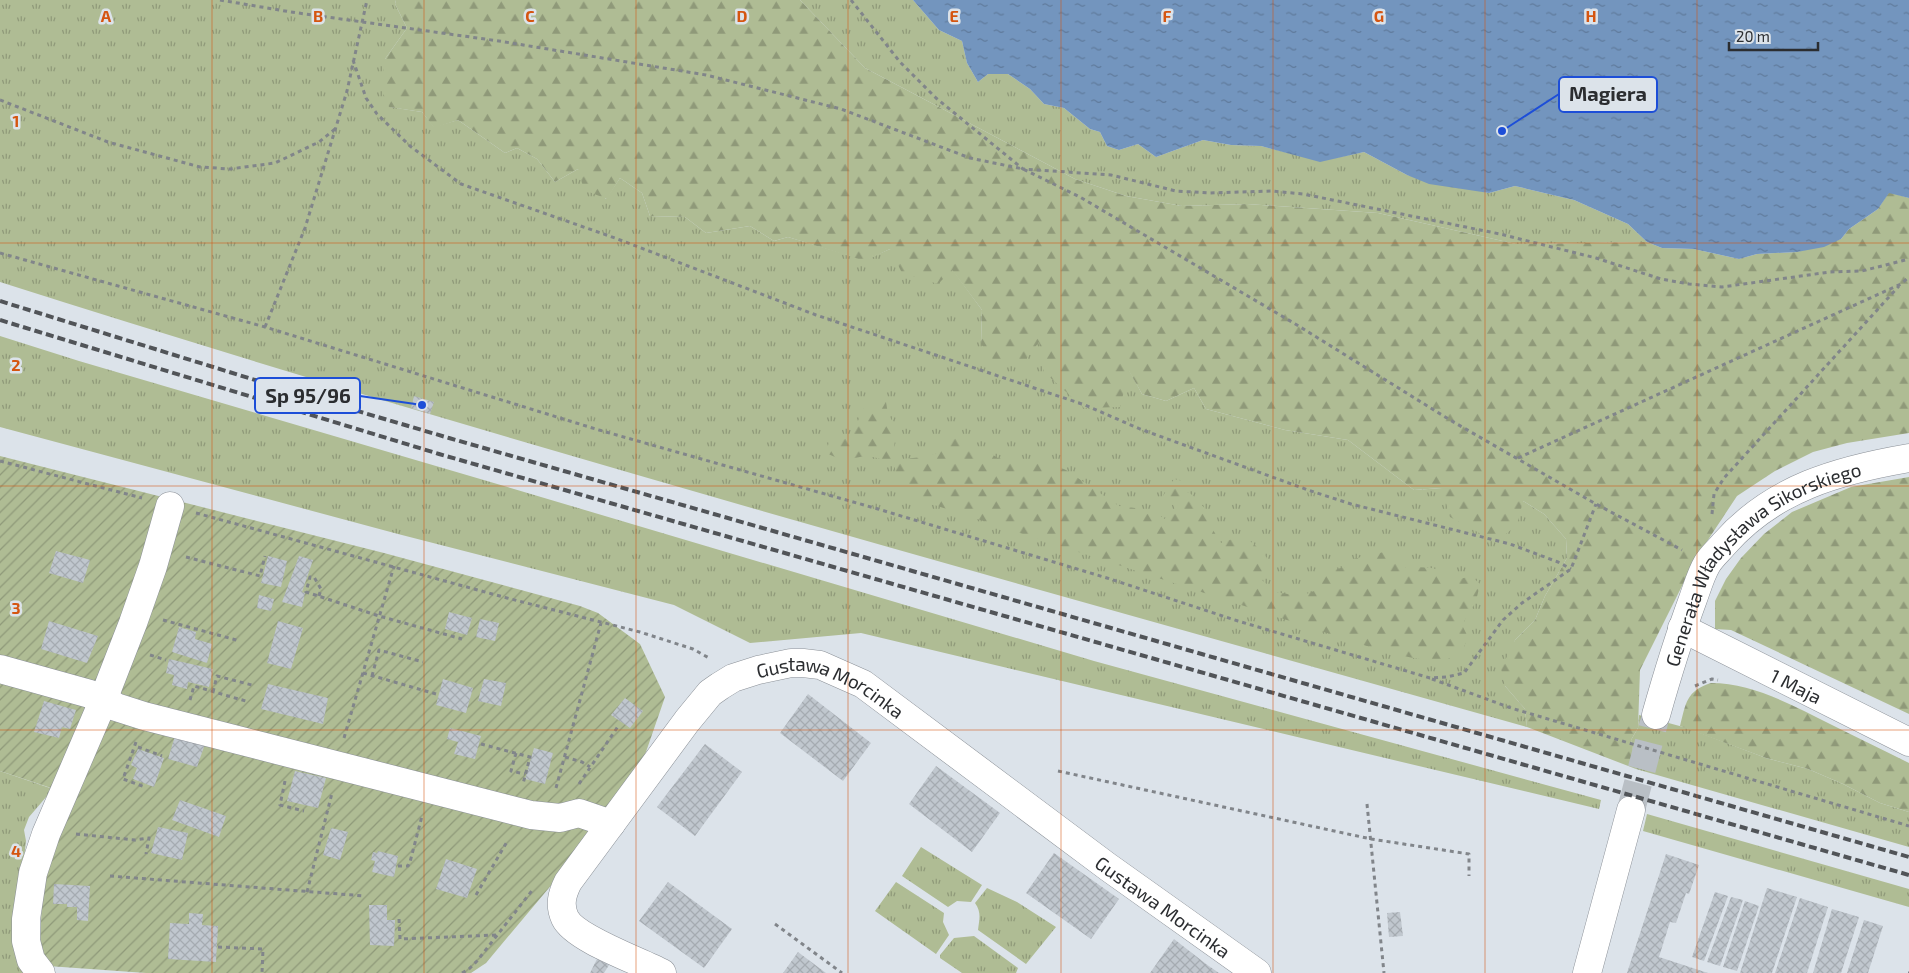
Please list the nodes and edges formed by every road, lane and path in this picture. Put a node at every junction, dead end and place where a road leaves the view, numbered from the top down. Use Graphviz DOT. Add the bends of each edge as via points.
graph roads {
  1 [pos="220,0"];
  2 [pos="367,0"];
  3 [pos="851,0"];
  4 [pos="363,22"];
  5 [pos="353,60"];
  6 [pos="0,100"];
  7 [pos="335,129"];
  8 [pos="1023,169"];
  9 [pos="0,252"];
  10 [pos="1909,258"];
  11 [pos="1909,277"];
  12 [pos="1901,284"];
  13 [pos="265,327"];
  14 [pos="1517,458"];
  15 [pos="1909,458"];
  16 [pos="0,460"];
  17 [pos="1596,504"];
  18 [pos="170,506"];
  19 [pos="1712,513"];
  20 [pos="157,550"];
  21 [pos="265,556"];
  22 [pos="1707,564"];
  23 [pos="394,566"];
  24 [pos="1571,570"];
  25 [pos="319,596"];
  26 [pos="136,612"];
  27 [pos="379,616"];
  28 [pos="601,623"];
  29 [pos="1682,628"];
  30 [pos="462,639"];
  31 [pos="240,641"];
  32 [pos="423,662"];
  33 [pos="0,669"];
  34 [pos="363,672"];
  35 [pos="372,676"];
  36 [pos="733,678"];
  37 [pos="1430,678"];
  38 [pos="252,685"];
  39 [pos="212,692"];
  40 [pos="436,694"];
  41 [pos="102,698"];
  42 [pos="249,702"];
  43 [pos="1656,715"];
  44 [pos="144,716"];
  45 [pos="619,724"];
  46 [pos="184,726"];
  47 [pos="1909,742"];
  48 [pos="481,744"];
  49 [pos="135,746"];
  50 [pos="292,753"];
  51 [pos="516,753"];
  52 [pos="162,756"];
  53 [pos="565,757"];
  54 [pos="339,764"];
  55 [pos="590,767"];
  56 [pos="1058,770"];
  57 [pos="525,774"];
  58 [pos="145,787"];
  59 [pos="430,788"];
  60 [pos="574,790"];
  61 [pos="521,800"];
  62 [pos="1367,804"];
  63 [pos="1631,810"];
  64 [pos="304,811"];
  65 [pos="549,818"];
  66 [pos="611,824"];
  67 [pos="1909,826"];
  68 [pos="48,828"];
  69 [pos="1371,839"];
  70 [pos="146,854"];
  71 [pos="398,866"];
  72 [pos="110,876"];
  73 [pos="1469,876"];
  74 [pos="539,882"];
  75 [pos="307,892"];
  76 [pos="476,895"];
  77 [pos="365,896"];
  78 [pos="399,919"];
  79 [pos="775,924"];
  80 [pos="496,935"];
  81 [pos="218,947"];
  82 [pos="40,973"];
  83 [pos="262,973"];
  84 [pos="462,973"];
  85 [pos="662,973"];
  86 [pos="842,973"];
  87 [pos="1257,973"];
  88 [pos="1384,973"];
  89 [pos="1587,973"];
  1 -- 4 [label="path"];
  2 -- 4 [label="path"];
  3 -- 8 [label="path" via="900,62 936,98"];
  4 -- 5 [label="path"];
  4 -- 8 [label="path" via="706,75 841,108 970,158"];
  5 -- 7 [label="path"];
  5 -- 24 [label="path" via="366,98 377,114 410,146 461,184 615,238 816,315 1085,405 1140,429 1308,490 1350,504 1510,544"];
  6 -- 7 [label="path" via="108,142 200,167 230,169 275,163 319,142"];
  7 -- 13 [label="path" via="305,228"];
  8 -- 10 [label="path" via="1111,175 1176,192 1272,191 1303,194 1500,234 1689,284 1722,287 1830,272 1862,271"];
  8 -- 14 [label="path" via="1080,197 1157,242"];
  9 -- 13 [label="path"];
  11 -- 12 [label="path"];
  12 -- 14 [label="path"];
  12 -- 19 [label="path" via="1724,478 1714,494"];
  13 -- 37 [label="path" via="590,427 878,509"];
  14 -- 17 [label="path"];
  15 -- 22 [label="street, Generała Władysława Sikorskiego" via="1849,470 1786,493 1732,534"];
  16 -- 18 [label="path"];
  17 -- 22 [label="path"];
  17 -- 24 [label="path"];
  18 -- 20 [label="street"];
  18 -- 23 [label="path"];
  20 -- 21 [label="path" via="260,576"];
  20 -- 26 [label="street"];
  22 -- 29 [label="street, Generała Władysława Sikorskiego"];
  23 -- 27 [label="path"];
  23 -- 28 [label="path"];
  24 -- 37 [label="path" via="1522,603 1504,620 1464,673"];
  25 -- 25 [label="path" via="306,592 310,577 321,589"];
  25 -- 27 [label="path"];
  26 -- 31 [label="path"];
  26 -- 41 [label="street"];
  27 -- 30 [label="path"];
  27 -- 34 [label="path"];
  28 -- 36 [label="path" via="693,648"];
  28 -- 53 [label="path"];
  29 -- 43 [label="street, Generała Władysława Sikorskiego"];
  29 -- 47 [label="street, 1 Maja"];
  32 -- 35 [label="path" via="379,650"];
  33 -- 41 [label="street"];
  34 -- 35 [label="path"];
  34 -- 54 [label="path"];
  35 -- 40 [label="path"];
  36 -- 66 [label="street, Gustawa Morcinka" via="702,702"];
  36 -- 87 [label="street, Gustawa Morcinka" via="776,666 803,663 820,665 852,678 913,720 1108,868"];
  37 -- 67 [label="path" via="1529,714"];
  38 -- 39 [label="path" via="217,676"];
  39 -- 42 [label="path"];
  39 -- 46 [label="path" via="194,686"];
  41 -- 44 [label="street" via="116,707"];
  41 -- 68 [label="street"];
  44 -- 46 [label="street"];
  44 -- 49 [label="path"];
  45 -- 55 [label="path"];
  46 -- 50 [label="street"];
  48 -- 51 [label="path"];
  49 -- 52 [label="path"];
  49 -- 58 [label="path" via="123,779"];
  50 -- 54 [label="street"];
  50 -- 64 [label="path" via="280,805"];
  51 -- 57 [label="path" via="511,770"];
  51 -- 57 [label="path" via="530,756"];
  53 -- 55 [label="path"];
  53 -- 65 [label="path"];
  54 -- 59 [label="street"];
  54 -- 75 [label="path"];
  55 -- 60 [label="path"];
  56 -- 69 [label="path"];
  57 -- 61 [label="path"];
  59 -- 61 [label="street"];
  59 -- 71 [label="path" via="410,862 408,866"];
  61 -- 65 [label="street"];
  61 -- 76 [label="path" via="504,849"];
  62 -- 69 [label="path"];
  63 -- 89 [label="street"];
  65 -- 66 [label="street" via="579,813"];
  66 -- 85 [label="street, Gustawa Morcinka" via="568,882 562,895 566,920 578,932"];
  68 -- 70 [label="path" via="135,840 149,838"];
  68 -- 82 [label="street" via="33,873 26,920 26,941 31,960"];
  69 -- 73 [label="path" via="1469,854"];
  69 -- 88 [label="path"];
  72 -- 75 [label="path"];
  74 -- 80 [label="path"];
  75 -- 77 [label="path"];
  78 -- 80 [label="path" via="400,939"];
  79 -- 86 [label="path"];
  80 -- 84 [label="path" via="477,961"];
  81 -- 83 [label="path" via="263,949"];
}
